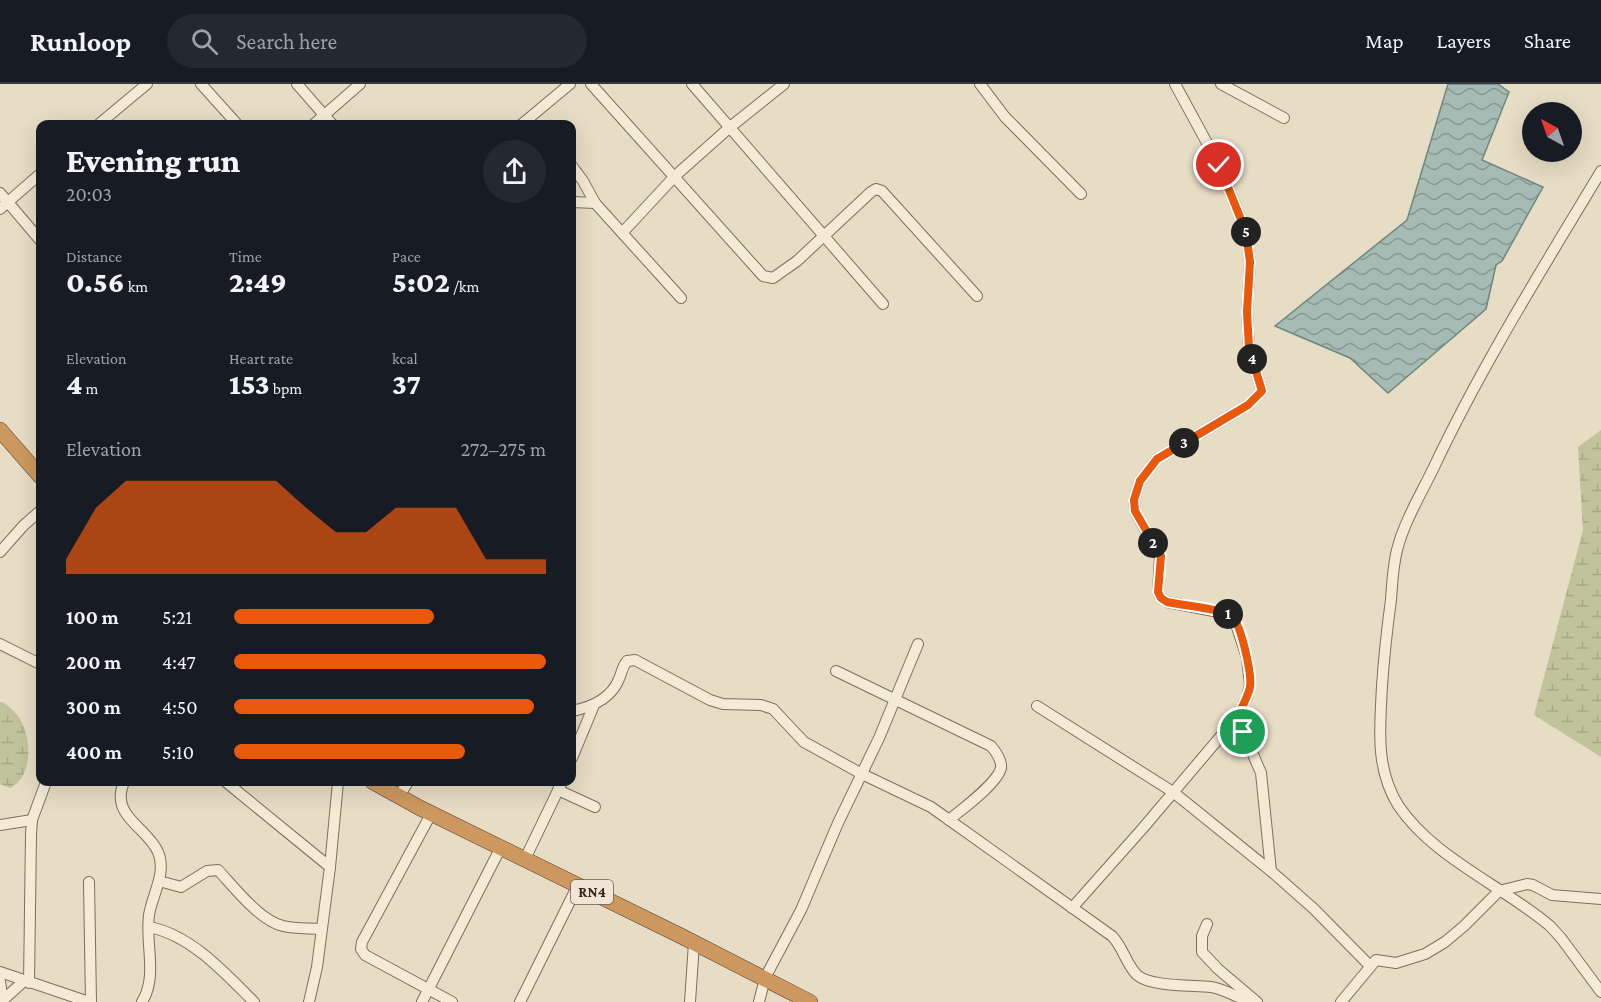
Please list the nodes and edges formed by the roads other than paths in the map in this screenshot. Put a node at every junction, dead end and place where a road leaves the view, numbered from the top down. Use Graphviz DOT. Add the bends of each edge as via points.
graph roads {
  1 [pos="147,84"];
  2 [pos="201,84"];
  3 [pos="297,84"];
  4 [pos="360,84"];
  5 [pos="570,84"];
  6 [pos="591,84"];
  7 [pos="692,84"];
  8 [pos="784,84"];
  9 [pos="980,84"];
  10 [pos="1175,84"];
  11 [pos="1221,84"];
  12 [pos="1284,118"];
  13 [pos="104,120"];
  14 [pos="233,120"];
  15 [pos="328,120"];
  16 [pos="529,120"];
  17 [pos="729,128"];
  18 [pos="576,171"];
  19 [pos="1601,171"];
  20 [pos="675,176"];
  21 [pos="36,177"];
  22 [pos="1081,194"];
  23 [pos="2,202"];
  24 [pos="576,202"];
  25 [pos="596,203"];
  26 [pos="623,232"];
  27 [pos="824,235"];
  28 [pos="36,236"];
  29 [pos="977,296"];
  30 [pos="681,298"];
  31 [pos="883,304"];
  32 [pos="0,430"];
  33 [pos="36,471"];
  34 [pos="36,514"];
  35 [pos="0,552"];
  36 [pos="0,644"];
  37 [pos="918,644"];
  38 [pos="36,662"];
  39 [pos="836,671"];
  40 [pos="896,698"];
  41 [pos="594,705"];
  42 [pos="1037,706"];
  43 [pos="576,710"];
  44 [pos="1237,717"];
  45 [pos="576,749"];
  46 [pos="862,774"];
  47 [pos="45,786"];
  48 [pos="123,786"];
  49 [pos="231,786"];
  50 [pos="338,786"];
  51 [pos="380,786"];
  52 [pos="405,786"];
  53 [pos="560,786"];
  54 [pos="1173,792"];
  55 [pos="399,796"];
  56 [pos="596,807"];
  57 [pos="431,814"];
  58 [pos="949,819"];
  59 [pos="32,820"];
  60 [pos="0,825"];
  61 [pos="501,847"];
  62 [pos="525,859"];
  63 [pos="330,867"];
  64 [pos="1271,871"];
  65 [pos="159,881"];
  66 [pos="89,882"];
  67 [pos="578,885"];
  68 [pos="1499,891"];
  69 [pos="1601,899"];
  70 [pos="1072,908"];
  71 [pos="1207,924"];
  72 [pos="150,927"];
  73 [pos="321,929"];
  74 [pos="694,943"];
  75 [pos="1370,966"];
  76 [pos="0,972"];
  77 [pos="765,978"];
  78 [pos="0,981"];
  79 [pos="26,982"];
  80 [pos="429,991"];
  81 [pos="1601,992"];
  82 [pos="3,1001"];
  83 [pos="90,1002"];
  84 [pos="142,1002"];
  85 [pos="254,1002"];
  86 [pos="309,1002"];
  87 [pos="422,1002"];
  88 [pos="452,1002"];
  89 [pos="520,1002"];
  90 [pos="690,1002"];
  91 [pos="759,1002"];
  92 [pos="810,1002"];
  93 [pos="1256,1002"];
  94 [pos="1341,1002"];
  1 -- 13 [label="street"];
  2 -- 14 [label="street"];
  3 -- 15 [label="street"];
  4 -- 15 [label="street"];
  5 -- 16 [label="street"];
  6 -- 20 [label="street"];
  7 -- 17 [label="street"];
  8 -- 17 [label="street"];
  9 -- 22 [label="street" via="1005,117"];
  10 -- 44 [label="street" via="1219,165 1246,232 1250,262 1249,348 1262,391 1248,405 1157,459 1140,481 1135,511 1161,556 1161,598 1229,614 1236,623 1247,658 1250,685"];
  11 -- 12 [label="street"];
  17 -- 20 [label="street"];
  17 -- 27 [label="street"];
  18 -- 25 [label="street"];
  19 -- 68 [label="street" via="1527,293 1446,440 1404,532 1395,563 1380,724 1383,770 1396,800 1415,825"];
  20 -- 26 [label="street"];
  20 -- 27 [label="street" via="764,276 777,275"];
  21 -- 23 [label="street"];
  23 -- 28 [label="street"];
  24 -- 25 [label="street"];
  25 -- 26 [label="street"];
  26 -- 30 [label="street"];
  27 -- 29 [label="street" via="871,192 882,191"];
  27 -- 31 [label="street"];
  32 -- 33 [label="highway"];
  34 -- 35 [label="street"];
  36 -- 38 [label="street"];
  37 -- 40 [label="street"];
  39 -- 40 [label="street"];
  40 -- 46 [label="street"];
  40 -- 58 [label="street" via="992,746 1001,762 1001,769 978,797"];
  41 -- 43 [label="street"];
  41 -- 45 [label="street"];
  41 -- 46 [label="street" via="612,691 622,666 635,660 710,700 773,709 804,742"];
  42 -- 54 [label="street"];
  44 -- 54 [label="street"];
  44 -- 64 [label="street" via="1261,773"];
  46 -- 58 [label="street"];
  46 -- 77 [label="street" via="801,910"];
  47 -- 59 [label="street"];
  48 -- 65 [label="street" via="122,804 159,853"];
  49 -- 63 [label="street"];
  50 -- 63 [label="street"];
  51 -- 55 [label="highway, RN4"];
  52 -- 55 [label="street"];
  53 -- 56 [label="street"];
  53 -- 62 [label="street"];
  54 -- 64 [label="street"];
  54 -- 70 [label="street"];
  55 -- 57 [label="highway, RN4"];
  57 -- 61 [label="highway, RN4"];
  57 -- 80 [label="street" via="361,949 365,955"];
  58 -- 70 [label="street"];
  59 -- 60 [label="street"];
  59 -- 79 [label="street"];
  61 -- 62 [label="highway, RN4"];
  61 -- 80 [label="street"];
  62 -- 67 [label="highway, RN4"];
  63 -- 73 [label="street"];
  64 -- 75 [label="street"];
  65 -- 72 [label="street"];
  65 -- 73 [label="street" via="181,887 207,871 218,870 249,903 280,926"];
  66 -- 83 [label="street"];
  67 -- 74 [label="highway, RN4"];
  67 -- 89 [label="street"];
  68 -- 69 [label="street" via="1527,884 1552,895"];
  68 -- 75 [label="street" via="1464,926 1425,954 1396,963 1379,959"];
  68 -- 81 [label="street" via="1550,926"];
  70 -- 93 [label="street" via="1119,943 1140,977 1217,988"];
  71 -- 93 [label="street" via="1201,947 1205,957"];
  72 -- 84 [label="street" via="151,962"];
  72 -- 85 [label="street" via="190,944"];
  73 -- 86 [label="street"];
  74 -- 77 [label="highway, RN4"];
  74 -- 90 [label="street"];
  75 -- 94 [label="street"];
  76 -- 79 [label="street"];
  77 -- 91 [label="street"];
  77 -- 92 [label="highway, RN4"];
  78 -- 82 [label="street"];
  79 -- 82 [label="street"];
  79 -- 83 [label="street"];
  80 -- 87 [label="street"];
  80 -- 88 [label="street"];
}
